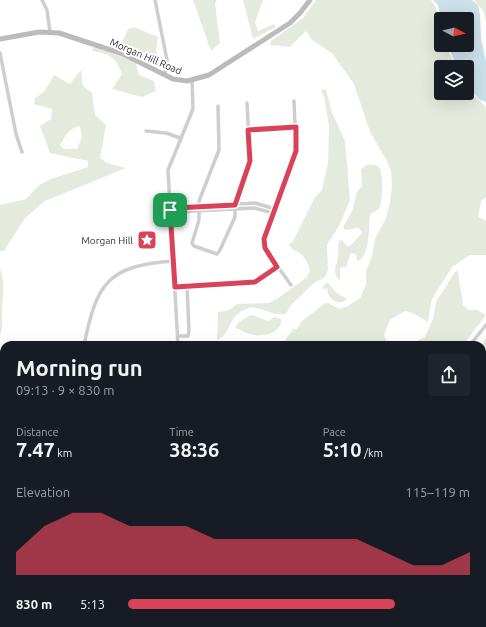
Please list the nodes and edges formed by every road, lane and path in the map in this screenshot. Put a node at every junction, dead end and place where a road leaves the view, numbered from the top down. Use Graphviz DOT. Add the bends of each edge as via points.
graph roads {
  1 [pos="42,0"];
  2 [pos="155,0"];
  3 [pos="310,0"];
  4 [pos="50,32"];
  5 [pos="0,39"];
  6 [pos="0,53"];
  7 [pos="164,74"];
  8 [pos="192,81"];
  9 [pos="294,101"];
  10 [pos="247,103"];
  11 [pos="218,106"];
  12 [pos="296,127"];
  13 [pos="248,130"];
  14 [pos="146,131"];
  15 [pos="180,138"];
  16 [pos="22,152"];
  17 [pos="235,207"];
  18 [pos="199,209"];
  19 [pos="170,210"];
  20 [pos="274,211"];
  21 [pos="173,261"];
  22 [pos="277,267"];
  23 [pos="291,285"];
  24 [pos="187,286"];
  25 [pos="175,287"];
  26 [pos="486,325"];
  27 [pos="178,336"];
  28 [pos="85,341"];
  29 [pos="178,341"];
  30 [pos="473,341"];
  1 -- 4 [label="street" via="47,10"];
  2 -- 7 [label="street" via="167,61"];
  3 -- 8 [label="main road, Morgan Hill Road" via="290,23 210,75"];
  4 -- 5 [label="main road, Morgan Hill Road"];
  4 -- 7 [label="main road, Morgan Hill Road" via="120,53"];
  6 -- 16 [label="street"];
  7 -- 8 [label="main road, Morgan Hill Road" via="176,80"];
  8 -- 15 [label="street" via="194,105"];
  9 -- 12 [label="street"];
  10 -- 13 [label="street"];
  11 -- 18 [label="street" via="219,150 199,201"];
  12 -- 13 [label="street"];
  12 -- 20 [label="street" via="296,151"];
  13 -- 17 [label="street" via="250,161"];
  14 -- 15 [label="street" via="166,133"];
  15 -- 19 [label="street" via="168,170"];
  17 -- 18 [label="street"];
  17 -- 18 [label="street" via="235,217 217,254 192,243 199,220"];
  17 -- 20 [label="street"];
  18 -- 19 [label="street" via="174,212"];
  19 -- 21 [label="street"];
  20 -- 22 [label="street" via="264,243"];
  21 -- 25 [label="street"];
  21 -- 28 [label="street" via="136,266 112,278 92,308"];
  22 -- 23 [label="street"];
  22 -- 24 [label="street" via="255,282"];
  24 -- 25 [label="street"];
  24 -- 27 [label="street" via="189,332 188,336"];
  25 -- 27 [label="street"];
  26 -- 30 [label="street"];
  27 -- 29 [label="street"];
}
